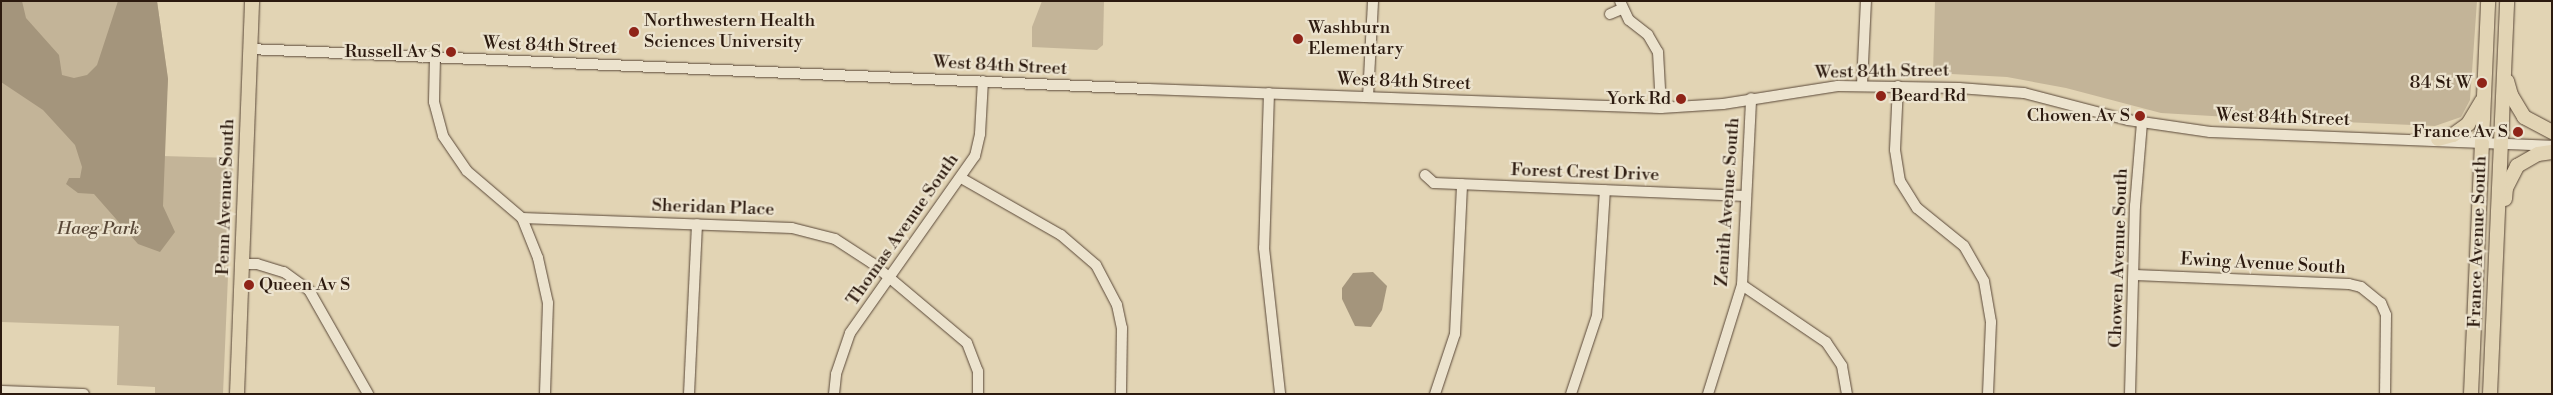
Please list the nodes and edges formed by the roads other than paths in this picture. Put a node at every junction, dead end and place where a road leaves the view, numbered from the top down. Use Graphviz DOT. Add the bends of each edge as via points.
graph roads {
  1 [pos="252,1"];
  2 [pos="1373,1"];
  3 [pos="1866,1"];
  4 [pos="2488,1"];
  5 [pos="2507,1"];
  6 [pos="1621,5"];
  7 [pos="1610,14"];
  8 [pos="250,49"];
  9 [pos="435,57"];
  10 [pos="2504,68"];
  11 [pos="982,81"];
  12 [pos="1862,85"];
  13 [pos="1898,86"];
  14 [pos="1269,93"];
  15 [pos="1368,97"];
  16 [pos="1751,98"];
  17 [pos="2484,98"];
  18 [pos="1661,108"];
  19 [pos="2142,123"];
  20 [pos="2552,132"];
  21 [pos="2438,140"];
  22 [pos="2482,143"];
  23 [pos="2501,144"];
  24 [pos="2552,146"];
  25 [pos="2552,152"];
  26 [pos="1425,175"];
  27 [pos="961,178"];
  28 [pos="1462,184"];
  29 [pos="1605,190"];
  30 [pos="1746,196"];
  31 [pos="522,218"];
  32 [pos="697,224"];
  33 [pos="242,264"];
  34 [pos="2135,275"];
  35 [pos="889,277"];
  36 [pos="2495,282"];
  37 [pos="1742,285"];
  38 [pos="1,390"];
  39 [pos="84,394"];
  40 [pos="236,394"];
  41 [pos="368,394"];
  42 [pos="545,394"];
  43 [pos="689,394"];
  44 [pos="834,394"];
  45 [pos="978,394"];
  46 [pos="1121,394"];
  47 [pos="1280,394"];
  48 [pos="1436,394"];
  49 [pos="1571,394"];
  50 [pos="1708,394"];
  51 [pos="1847,394"];
  52 [pos="1988,394"];
  53 [pos="2130,394"];
  54 [pos="2385,394"];
  55 [pos="2471,394"];
  56 [pos="2490,394"];
  1 -- 8 [label="main road, Penn Avenue South"];
  2 -- 15 [label="street"];
  3 -- 12 [label="street"];
  4 -- 17 [label="main road, France Avenue South"];
  5 -- 10 [label="main road, France Avenue South"];
  6 -- 7 [label="street"];
  6 -- 18 [label="street" via="1629,20 1651,39 1658,52"];
  8 -- 9 [label="street, West 84th Street"];
  8 -- 33 [label="main road, Penn Avenue South"];
  9 -- 11 [label="street, West 84th Street"];
  9 -- 31 [label="street" via="434,102 443,136 467,171"];
  10 -- 20 [label="main road" via="2510,95 2524,117"];
  10 -- 23 [label="main road, France Avenue South"];
  11 -- 14 [label="street, West 84th Street"];
  11 -- 27 [label="street, Thomas Avenue South" via="979,145"];
  12 -- 13 [label="street, West 84th Street"];
  12 -- 16 [label="street, West 84th Street"];
  13 -- 19 [label="street, West 84th Street" via="2024,93"];
  13 -- 52 [label="street" via="1895,150 1900,181 1917,208 1964,246 1984,281 1991,322"];
  14 -- 15 [label="street, West 84th Street"];
  14 -- 47 [label="street" via="1264,248"];
  15 -- 18 [label="street, West 84th Street"];
  16 -- 18 [label="street, West 84th Street"];
  16 -- 30 [label="street, Zenith Avenue South"];
  17 -- 21 [label="main road" via="2468,124"];
  17 -- 22 [label="main road, France Avenue South"];
  19 -- 21 [label="street, West 84th Street" via="2210,132"];
  19 -- 34 [label="street, Chowen Avenue South" via="2135,206"];
  21 -- 22 [label="street, West 84th Street"];
  22 -- 23 [label="street, West 84th Street"];
  22 -- 55 [label="main road, France Avenue South"];
  23 -- 24 [label="street, West 84th Street"];
  23 -- 36 [label="main road, France Avenue South"];
  25 -- 36 [label="main road" via="2538,154 2517,166 2506,188"];
  26 -- 28 [label="street, Forest Crest Drive" via="1434,183"];
  27 -- 35 [label="street, Thomas Avenue South"];
  27 -- 46 [label="street" via="1061,236 1096,265 1117,305 1122,328"];
  28 -- 29 [label="street, Forest Crest Drive"];
  28 -- 48 [label="street" via="1455,334"];
  29 -- 30 [label="street, Forest Crest Drive"];
  29 -- 49 [label="street" via="1597,316"];
  30 -- 37 [label="street, Zenith Avenue South"];
  31 -- 32 [label="street, Sheridan Place"];
  31 -- 42 [label="street" via="542,273 548,303"];
  32 -- 35 [label="street, Sheridan Place" via="814,232 854,249"];
  32 -- 43 [label="street"];
  33 -- 40 [label="main road, Penn Avenue South"];
  33 -- 41 [label="street" via="257,264 284,272 309,290"];
  34 -- 53 [label="street, Chowen Avenue South"];
  34 -- 54 [label="street, Ewing Avenue South" via="2361,287 2381,303 2386,315"];
  35 -- 44 [label="street, Thomas Avenue South" via="850,334 836,374"];
  35 -- 45 [label="street, Sheridan Place" via="967,343 978,370"];
  36 -- 56 [label="main road, France Avenue South"];
  37 -- 50 [label="street, Zenith Avenue South"];
  37 -- 51 [label="street" via="1826,342 1842,366"];
  38 -- 39 [label="street"];
}
